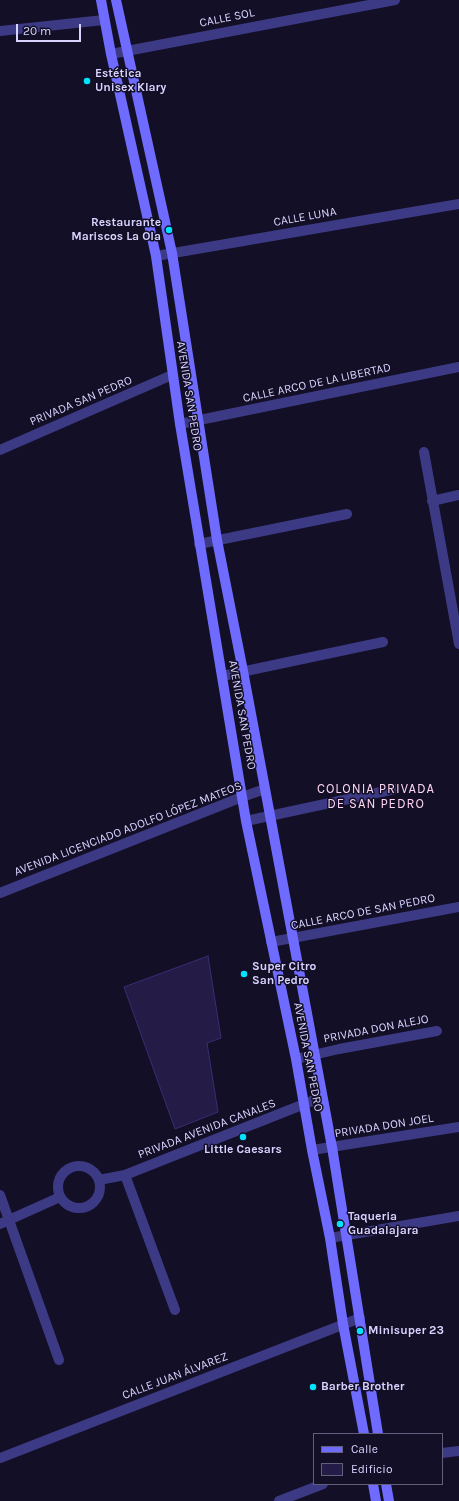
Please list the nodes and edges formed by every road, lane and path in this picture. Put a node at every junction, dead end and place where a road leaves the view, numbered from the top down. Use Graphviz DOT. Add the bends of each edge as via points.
graph roads {
  1 [pos="101,0"];
  2 [pos="116,0"];
  3 [pos="395,0"];
  4 [pos="104,20"];
  5 [pos="0,31"];
  6 [pos="127,50"];
  7 [pos="111,54"];
  8 [pos="459,204"];
  9 [pos="172,253"];
  10 [pos="156,256"];
  11 [pos="459,367"];
  12 [pos="172,375"];
  13 [pos="198,421"];
  14 [pos="180,424"];
  15 [pos="0,450"];
  16 [pos="424,452"];
  17 [pos="459,496"];
  18 [pos="432,501"];
  19 [pos="347,514"];
  20 [pos="217,540"];
  21 [pos="199,544"];
  22 [pos="383,642"];
  23 [pos="459,644"];
  24 [pos="243,671"];
  25 [pos="222,676"];
  26 [pos="395,789"];
  27 [pos="265,790"];
  28 [pos="242,797"];
  29 [pos="270,816"];
  30 [pos="246,821"];
  31 [pos="0,893"];
  32 [pos="459,907"];
  33 [pos="293,938"];
  34 [pos="271,942"];
  35 [pos="437,1031"];
  36 [pos="314,1054"];
  37 [pos="296,1059"];
  38 [pos="322,1097"];
  39 [pos="304,1104"];
  40 [pos="459,1127"];
  41 [pos="332,1147"];
  42 [pos="312,1150"];
  43 [pos="125,1175"];
  44 [pos="99,1180"];
  45 [pos="0,1195"];
  46 [pos="60,1197"];
  47 [pos="459,1216"];
  48 [pos="5,1223"];
  49 [pos="347,1235"];
  50 [pos="330,1238"];
  51 [pos="175,1310"];
  52 [pos="360,1318"];
  53 [pos="343,1324"];
  54 [pos="59,1360"];
  55 [pos="364,1433"];
  56 [pos="378,1433"];
  57 [pos="459,1450"];
  58 [pos="443,1453"];
  59 [pos="0,1458"];
  60 [pos="320,1485"];
  61 [pos="373,1485"];
  62 [pos="386,1485"];
  63 [pos="279,1501"];
  64 [pos="376,1501"];
  65 [pos="389,1501"];
  1 -- 4 [label="main road, AVENIDA SAN PEDRO"];
  2 -- 6 [label="main road, AVENIDA SAN PEDRO"];
  3 -- 6 [label="street, CALLE SOL"];
  4 -- 5 [label="street"];
  4 -- 7 [label="main road, AVENIDA SAN PEDRO"];
  6 -- 7 [label="street, CALLE SOL"];
  6 -- 9 [label="main road, AVENIDA SAN PEDRO"];
  7 -- 10 [label="main road, AVENIDA SAN PEDRO"];
  8 -- 9 [label="street, CALLE LUNA"];
  9 -- 10 [label="street, CALLE LUNA"];
  9 -- 13 [label="main road, AVENIDA SAN PEDRO"];
  10 -- 12 [label="main road, AVENIDA SAN PEDRO"];
  11 -- 13 [label="street, CALLE ARCO DE LA LIBERTAD"];
  12 -- 14 [label="main road, AVENIDA SAN PEDRO"];
  12 -- 15 [label="street, PRIVADA SAN PEDRO"];
  13 -- 14 [label="street, CALLE ARCO DE LA LIBERTAD"];
  13 -- 20 [label="main road, AVENIDA SAN PEDRO"];
  14 -- 21 [label="main road, AVENIDA SAN PEDRO"];
  16 -- 18 [label="street"];
  17 -- 18 [label="street"];
  18 -- 23 [label="street"];
  19 -- 20 [label="street"];
  20 -- 21 [label="street"];
  20 -- 24 [label="main road, AVENIDA SAN PEDRO"];
  21 -- 25 [label="main road, AVENIDA SAN PEDRO"];
  22 -- 24 [label="street"];
  24 -- 25 [label="street"];
  24 -- 27 [label="main road, AVENIDA SAN PEDRO"];
  25 -- 28 [label="main road, AVENIDA SAN PEDRO"];
  26 -- 29 [label="street"];
  27 -- 28 [label="street, AVENIDA LICENCIADO ADOLFO LÓPEZ MATEOS"];
  27 -- 29 [label="main road, AVENIDA SAN PEDRO"];
  28 -- 30 [label="main road, AVENIDA SAN PEDRO"];
  28 -- 31 [label="street, AVENIDA LICENCIADO ADOLFO LÓPEZ MATEOS"];
  29 -- 30 [label="street"];
  29 -- 33 [label="main road, AVENIDA SAN PEDRO"];
  30 -- 34 [label="main road, AVENIDA SAN PEDRO"];
  32 -- 33 [label="street, CALLE ARCO DE SAN PEDRO"];
  33 -- 34 [label="street, CALLE ARCO DE SAN PEDRO"];
  33 -- 36 [label="main road, AVENIDA SAN PEDRO"];
  34 -- 37 [label="main road, AVENIDA SAN PEDRO"];
  35 -- 36 [label="street, PRIVADA DON ALEJO"];
  36 -- 37 [label="street, PRIVADA DON ALEJO"];
  36 -- 38 [label="main road, AVENIDA SAN PEDRO"];
  37 -- 39 [label="main road, AVENIDA SAN PEDRO"];
  38 -- 39 [label="street, PRIVADA AVENIDA CANALES"];
  38 -- 41 [label="main road, AVENIDA SAN PEDRO"];
  39 -- 42 [label="main road, AVENIDA SAN PEDRO"];
  39 -- 43 [label="street, PRIVADA AVENIDA CANALES"];
  40 -- 41 [label="street, PRIVADA DON JOEL"];
  41 -- 42 [label="street, PRIVADA DON JOEL"];
  41 -- 49 [label="main road, AVENIDA SAN PEDRO"];
  42 -- 50 [label="main road, AVENIDA SAN PEDRO"];
  43 -- 44 [label="street, PRIVADA AVENIDA CANALES"];
  43 -- 51 [label="street"];
  44 -- 46 [label="street" via="99,1195 88,1207 71,1207"];
  44 -- 46 [label="street" via="96,1173 85,1166 70,1168 61,1176 58,1183"];
  45 -- 48 [label="street"];
  46 -- 48 [label="street"];
  47 -- 49 [label="street"];
  48 -- 54 [label="street"];
  49 -- 50 [label="street"];
  49 -- 52 [label="main road, AVENIDA SAN PEDRO"];
  50 -- 53 [label="main road, AVENIDA SAN PEDRO"];
  52 -- 53 [label="street, CALLE JUAN ÁLVAREZ"];
  52 -- 56 [label="main road, AVENIDA SAN PEDRO"];
  53 -- 55 [label="main road, AVENIDA SAN PEDRO"];
  53 -- 59 [label="street, CALLE JUAN ÁLVAREZ"];
  57 -- 58 [label="street"];
  60 -- 63 [label="street"];
  61 -- 64 [label="main road"];
  62 -- 65 [label="main road"];
}
